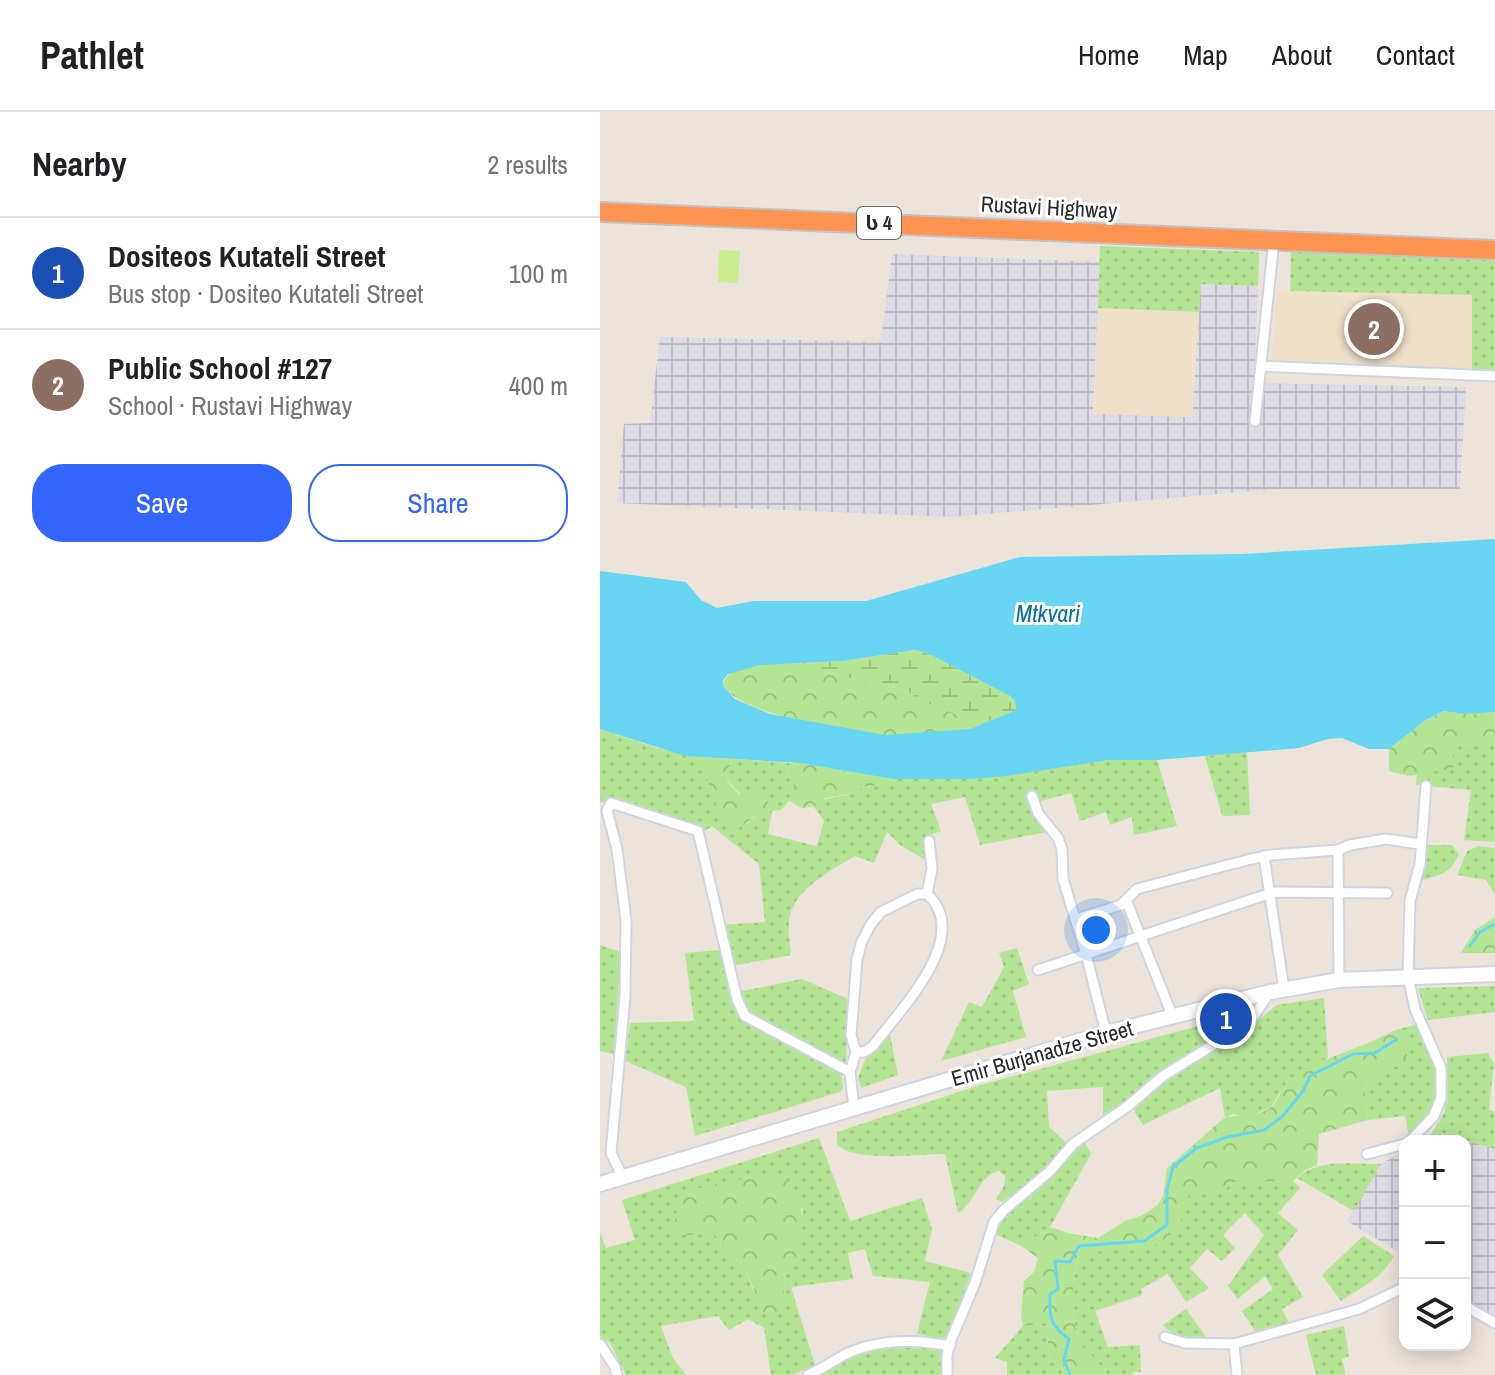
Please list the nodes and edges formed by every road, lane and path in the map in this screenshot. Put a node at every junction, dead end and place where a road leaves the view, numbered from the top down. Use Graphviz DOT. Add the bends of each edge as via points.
graph roads {
  1 [pos="600,212"];
  2 [pos="1274,240"];
  3 [pos="1495,250"];
  4 [pos="1261,366"];
  5 [pos="1495,376"];
  6 [pos="1255,421"];
  7 [pos="1426,786"];
  8 [pos="1032,796"];
  9 [pos="929,841"];
  10 [pos="1420,844"];
  11 [pos="1338,850"];
  12 [pos="1264,856"];
  13 [pos="1338,892"];
  14 [pos="1387,893"];
  15 [pos="927,894"];
  16 [pos="1270,894"];
  17 [pos="1126,900"];
  18 [pos="1075,919"];
  19 [pos="1141,936"];
  20 [pos="1086,954"];
  21 [pos="1038,970"];
  22 [pos="1495,974"];
  23 [pos="1408,976"];
  24 [pos="1339,980"];
  25 [pos="1277,990"];
  26 [pos="1172,1015"];
  27 [pos="1106,1033"];
  28 [pos="856,1052"];
  29 [pos="850,1072"];
  30 [pos="854,1110"];
  31 [pos="1415,1135"];
  32 [pos="1399,1145"];
  33 [pos="1367,1154"];
  34 [pos="623,1178"];
  35 [pos="600,1184"];
  36 [pos="1399,1290"];
  37 [pos="1471,1309"];
  38 [pos="1495,1323"];
  39 [pos="1165,1337"];
  40 [pos="600,1344"];
  41 [pos="1234,1344"];
  42 [pos="950,1346"];
  43 [pos="617,1375"];
  44 [pos="808,1375"];
  45 [pos="947,1375"];
  46 [pos="1237,1375"];
  1 -- 2 [label="highway, Rustavi Highway / ს 4"];
  2 -- 3 [label="highway, Rustavi Highway / ს 4"];
  2 -- 4 [label="street"];
  4 -- 5 [label="street"];
  4 -- 6 [label="street"];
  7 -- 10 [label="street"];
  8 -- 18 [label="street" via="1062,849 1063,879"];
  9 -- 15 [label="street" via="932,869"];
  10 -- 11 [label="street" via="1386,839"];
  10 -- 23 [label="street" via="1410,901"];
  11 -- 12 [label="street"];
  11 -- 13 [label="street"];
  12 -- 16 [label="street"];
  12 -- 17 [label="street" via="1137,889"];
  13 -- 14 [label="street"];
  13 -- 16 [label="street"];
  13 -- 24 [label="street"];
  15 -- 28 [label="street" via="942,928 933,964 873,1046"];
  15 -- 28 [label="street" via="881,912 862,941 851,1035"];
  16 -- 19 [label="street"];
  16 -- 25 [label="street"];
  17 -- 18 [label="street"];
  17 -- 19 [label="street"];
  18 -- 20 [label="street"];
  19 -- 20 [label="street"];
  19 -- 26 [label="street"];
  20 -- 21 [label="street"];
  20 -- 27 [label="street"];
  22 -- 23 [label="street, Emir Burjanadze Street"];
  23 -- 24 [label="street, Emir Burjanadze Street"];
  23 -- 31 [label="street" via="1415,1009 1441,1068 1441,1098 1434,1116"];
  24 -- 25 [label="street, Emir Burjanadze Street"];
  25 -- 26 [label="street, Emir Burjanadze Street"];
  25 -- 42 [label="street" via="1250,1022 1152,1084 1073,1144 1004,1210 994,1222"];
  26 -- 27 [label="street, Emir Burjanadze Street"];
  27 -- 30 [label="street, Emir Burjanadze Street"];
  28 -- 29 [label="street"];
  29 -- 30 [label="street"];
  29 -- 34 [label="street" via="745,1016 698,831 611,803 607,806 626,920 611,1153"];
  30 -- 34 [label="street, Emir Burjanadze Street"];
  32 -- 33 [label="street"];
  34 -- 35 [label="street, Emir Burjanadze Street"];
  36 -- 41 [label="street" via="1359,1309"];
  37 -- 38 [label="street"];
  39 -- 41 [label="street"];
  40 -- 43 [label="street"];
  41 -- 46 [label="street"];
  42 -- 44 [label="street" via="916,1341 876,1344"];
  42 -- 45 [label="street"];
}
